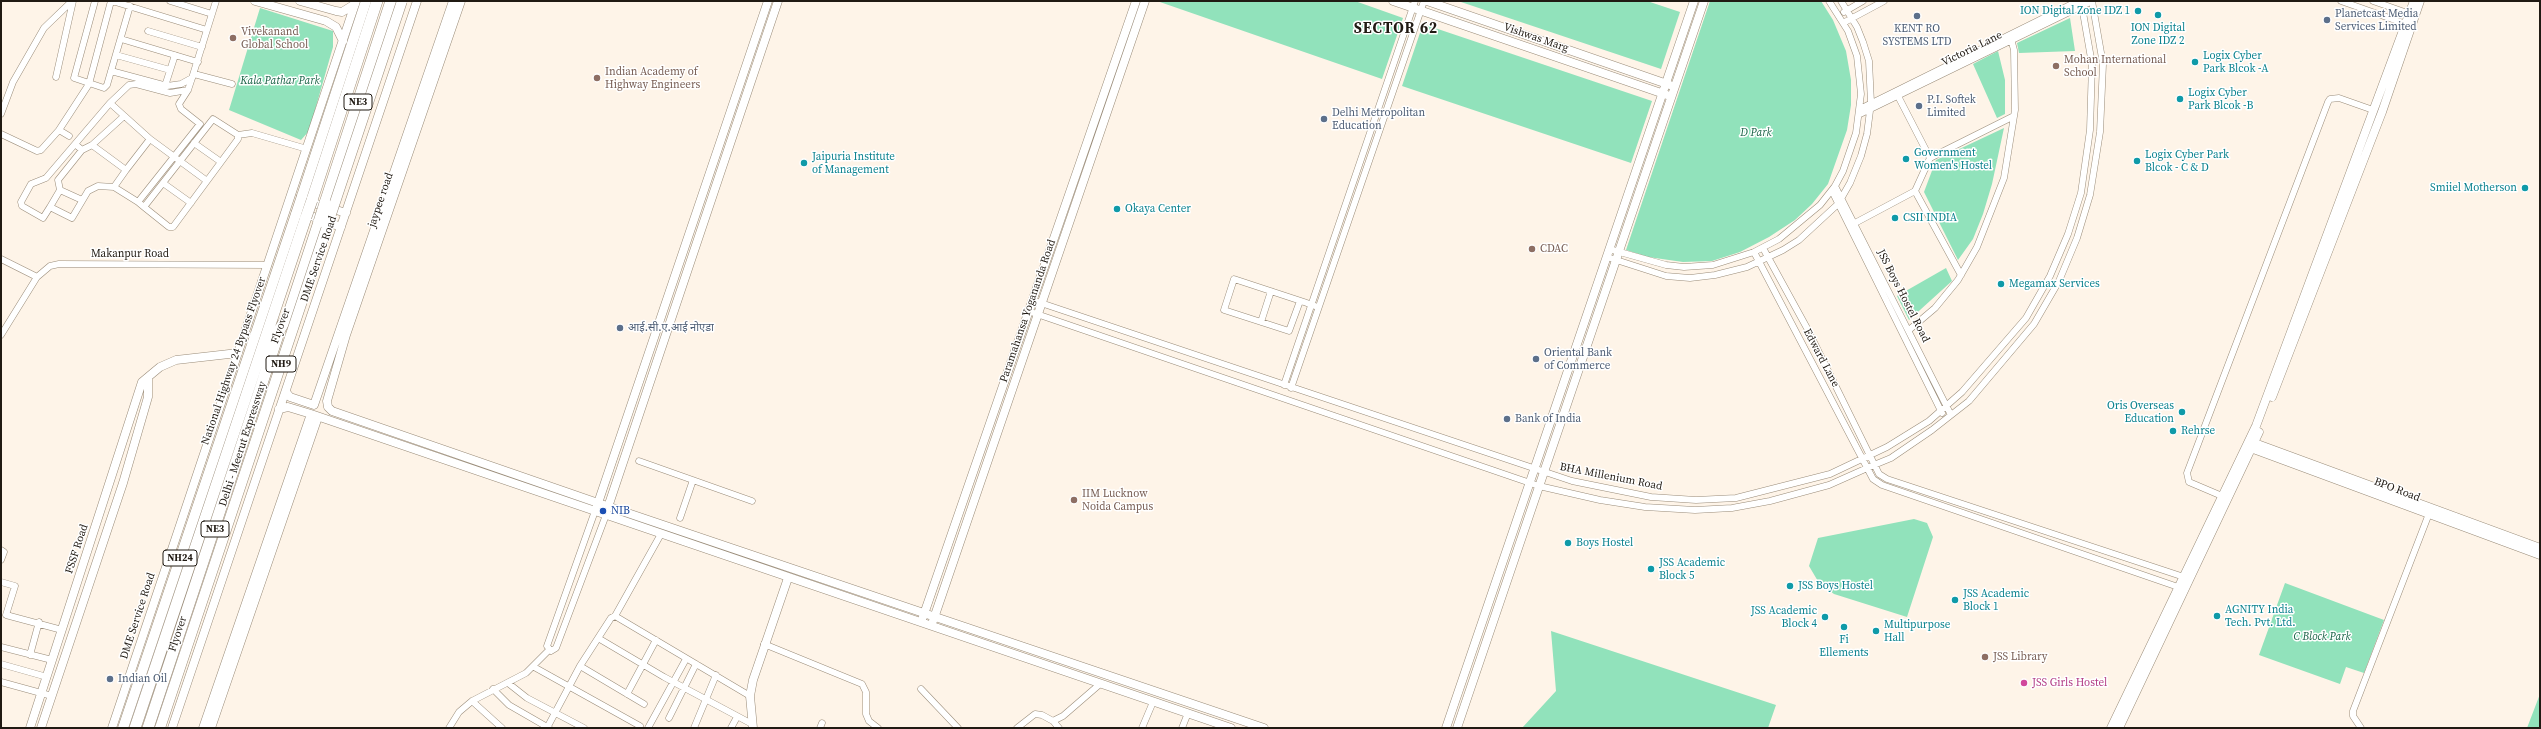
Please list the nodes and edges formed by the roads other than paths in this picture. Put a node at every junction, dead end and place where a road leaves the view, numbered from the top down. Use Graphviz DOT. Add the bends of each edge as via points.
graph roads {
  1 [pos="72,1"];
  2 [pos="95,1"];
  3 [pos="112,1"];
  4 [pos="170,1"];
  5 [pos="216,1"];
  6 [pos="255,1"];
  7 [pos="300,1"];
  8 [pos="366,1"];
  9 [pos="378,1"];
  10 [pos="391,1"];
  11 [pos="402,1"];
  12 [pos="416,1"];
  13 [pos="453,1"];
  14 [pos="461,1"];
  15 [pos="768,1"];
  16 [pos="778,1"];
  17 [pos="1136,1"];
  18 [pos="1145,1"];
  19 [pos="1393,1"];
  20 [pos="1424,1"];
  21 [pos="1427,1"];
  22 [pos="1694,1"];
  23 [pos="1704,1"];
  24 [pos="1830,1"];
  25 [pos="1841,1"];
  26 [pos="1863,1"];
  27 [pos="1884,1"];
  28 [pos="2092,1"];
  29 [pos="2341,1"];
  30 [pos="2373,1"];
  31 [pos="2414,1"];
  32 [pos="2420,1"];
  33 [pos="355,3"];
  34 [pos="2080,3"];
  35 [pos="130,6"];
  36 [pos="1416,6"];
  37 [pos="1847,10"];
  38 [pos="212,14"];
  39 [pos="1839,15"];
  40 [pos="2412,15"];
  41 [pos="1852,17"];
  42 [pos="1843,23"];
  43 [pos="2408,24"];
  44 [pos="207,30"];
  45 [pos="148,31"];
  46 [pos="2011,38"];
  47 [pos="121,39"];
  48 [pos="343,41"];
  49 [pos="202,46"];
  50 [pos="116,55"];
  51 [pos="175,55"];
  52 [pos="198,62"];
  53 [pos="170,70"];
  54 [pos="111,71"];
  55 [pos="193,76"];
  56 [pos="56,77"];
  57 [pos="1666,83"];
  58 [pos="89,84"];
  59 [pos="232,84"];
  60 [pos="165,86"];
  61 [pos="1675,86"];
  62 [pos="188,90"];
  63 [pos="1385,91"];
  64 [pos="1392,93"];
  65 [pos="1662,93"];
  66 [pos="1898,96"];
  67 [pos="1672,97"];
  68 [pos="110,103"];
  69 [pos="1871,106"];
  70 [pos="2373,110"];
  71 [pos="1860,111"];
  72 [pos="1,114"];
  73 [pos="2014,116"];
  74 [pos="123,117"];
  75 [pos="59,130"];
  76 [pos="1,134"];
  77 [pos="238,135"];
  78 [pos="69,136"];
  79 [pos="1369,137"];
  80 [pos="150,139"];
  81 [pos="1376,139"];
  82 [pos="194,143"];
  83 [pos="75,144"];
  84 [pos="92,145"];
  85 [pos="307,149"];
  86 [pos="82,150"];
  87 [pos="1850,152"];
  88 [pos="174,156"];
  89 [pos="1861,156"];
  90 [pos="1930,158"];
  91 [pos="180,161"];
  92 [pos="221,162"];
  93 [pos="56,167"];
  94 [pos="126,170"];
  95 [pos="63,173"];
  96 [pos="208,181"];
  97 [pos="163,183"];
  98 [pos="114,187"];
  99 [pos="1834,188"];
  100 [pos="60,190"];
  101 [pos="1916,191"];
  102 [pos="292,195"];
  103 [pos="1842,198"];
  104 [pos="82,200"];
  105 [pos="138,202"];
  106 [pos="191,203"];
  107 [pos="1838,204"];
  108 [pos="50,207"];
  109 [pos="144,207"];
  110 [pos="287,210"];
  111 [pos="1344,211"];
  112 [pos="346,213"];
  113 [pos="1351,213"];
  114 [pos="1855,223"];
  115 [pos="341,227"];
  116 [pos="1763,248"];
  117 [pos="1619,252"];
  118 [pos="1754,252"];
  119 [pos="1608,253"];
  120 [pos="1768,258"];
  121 [pos="1,259"];
  122 [pos="1616,260"];
  123 [pos="1759,262"];
  124 [pos="268,265"];
  125 [pos="1960,275"];
  126 [pos="37,276"];
  127 [pos="1272,291"];
  128 [pos="1032,300"];
  129 [pos="1300,301"];
  130 [pos="1042,303"];
  131 [pos="1312,305"];
  132 [pos="1318,307"];
  133 [pos="1028,311"];
  134 [pos="1038,314"];
  135 [pos="1896,314"];
  136 [pos="348,317"];
  137 [pos="1261,322"];
  138 [pos="1909,330"];
  139 [pos="1,336"];
  140 [pos="238,353"];
  141 [pos="148,379"];
  142 [pos="1288,386"];
  143 [pos="286,392"];
  144 [pos="1947,406"];
  145 [pos="279,409"];
  146 [pos="1941,410"];
  147 [pos="314,415"];
  148 [pos="1952,415"];
  149 [pos="1946,420"];
  150 [pos="2250,445"];
  151 [pos="1870,456"];
  152 [pos="1863,459"];
  153 [pos="639,461"];
  154 [pos="1867,468"];
  155 [pos="1876,468"];
  156 [pos="1534,470"];
  157 [pos="1544,473"];
  158 [pos="693,480"];
  159 [pos="1530,483"];
  160 [pos="1539,486"];
  161 [pos="108,489"];
  162 [pos="120,494"];
  163 [pos="2222,496"];
  164 [pos="752,501"];
  165 [pos="608,506"];
  166 [pos="597,507"];
  167 [pos="2430,511"];
  168 [pos="606,514"];
  169 [pos="680,518"];
  170 [pos="661,534"];
  171 [pos="2540,548"];
  172 [pos="1,550"];
  173 [pos="2540,555"];
  174 [pos="1,560"];
  175 [pos="788,578"];
  176 [pos="2187,578"];
  177 [pos="1,582"];
  178 [pos="2182,588"];
  179 [pos="74,593"];
  180 [pos="84,600"];
  181 [pos="924,613"];
  182 [pos="615,616"];
  183 [pos="935,617"];
  184 [pos="39,622"];
  185 [pos="920,624"];
  186 [pos="931,627"];
  187 [pos="62,630"];
  188 [pos="598,638"];
  189 [pos="656,640"];
  190 [pos="764,644"];
  191 [pos="1,647"];
  192 [pos="549,650"];
  193 [pos="30,655"];
  194 [pos="686,659"];
  195 [pos="52,660"];
  196 [pos="1,664"];
  197 [pos="696,664"];
  198 [pos="642,665"];
  199 [pos="580,666"];
  200 [pos="534,667"];
  201 [pos="1103,674"];
  202 [pos="716,675"];
  203 [pos="47,677"];
  204 [pos="1,682"];
  205 [pos="508,683"];
  206 [pos="673,683"];
  207 [pos="1100,684"];
  208 [pos="570,686"];
  209 [pos="682,688"];
  210 [pos="921,689"];
  211 [pos="493,690"];
  212 [pos="41,693"];
  213 [pos="627,694"];
  214 [pos="52,696"];
  215 [pos="750,696"];
  216 [pos="472,701"];
  217 [pos="706,701"];
  218 [pos="1153,702"];
  219 [pos="215,703"];
  220 [pos="644,704"];
  221 [pos="555,713"];
  222 [pos="1188,713"];
  223 [pos="737,716"];
  224 [pos="669,718"];
  225 [pos="1053,721"];
  226 [pos="752,726"];
  227 [pos="640,727"];
  228 [pos="30,728"];
  229 [pos="41,728"];
  230 [pos="112,728"];
  231 [pos="123,728"];
  232 [pos="135,728"];
  233 [pos="148,728"];
  234 [pos="160,728"];
  235 [pos="172,728"];
  236 [pos="203,728"];
  237 [pos="211,728"];
  238 [pos="450,728"];
  239 [pos="502,728"];
  240 [pos="548,728"];
  241 [pos="584,728"];
  242 [pos="648,728"];
  243 [pos="694,728"];
  244 [pos="731,728"];
  245 [pos="878,728"];
  246 [pos="958,728"];
  247 [pos="1017,728"];
  248 [pos="1060,728"];
  249 [pos="1142,728"];
  250 [pos="1182,728"];
  251 [pos="1231,728"];
  252 [pos="1264,728"];
  253 [pos="1446,728"];
  254 [pos="1457,728"];
  255 [pos="2111,728"];
  256 [pos="2119,728"];
  257 [pos="2362,728"];
  1 -- 56 [label="street"];
  1 -- 72 [label="street" via="44,28 13,82"];
  2 -- 58 [label="street" via="74,78"];
  3 -- 35 [label="street"];
  3 -- 58 [label="street"];
  4 -- 38 [label="street"];
  5 -- 38 [label="street"];
  6 -- 48 [label="street" via="326,21 336,27"];
  7 -- 33 [label="street" via="342,12"];
  8 -- 231 [label="highway, National Highway 24 Bypass Flyover / NH24, bridge"];
  9 -- 232 [label="highway, Delhi - Meerut Expressway / NE3, bridge"];
  10 -- 233 [label="highway, Delhi - Meerut Expressway / NE3, bridge" via="288,316 280,329"];
  11 -- 234 [label="highway, Flyover / NH9, bridge"];
  12 -- 112 [label="street, DME Service Road"];
  13 -- 136 [label="street"];
  14 -- 136 [label="street, jaypee road"];
  15 -- 166 [label="street"];
  16 -- 165 [label="street"];
  17 -- 128 [label="street, Paramahansa Yogananda Road"];
  18 -- 130 [label="street, Paramahansa Yogananda Road"];
  19 -- 36 [label="street, Vishwas Marg"];
  20 -- 36 [label="street"];
  21 -- 57 [label="street, Vishwas Marg"];
  22 -- 57 [label="street"];
  23 -- 61 [label="street"];
  24 -- 39 [label="street"];
  25 -- 37 [label="street"];
  26 -- 37 [label="street"];
  27 -- 41 [label="street"];
  28 -- 34 [label="street, Victoria Lane"];
  28 -- 148 [label="street, BHA Millenium Road" via="2103,64 2100,132 2090,195 2077,238 2059,280 2034,324 1969,401"];
  29 -- 43 [label="street"];
  30 -- 40 [label="street"];
  31 -- 40 [label="street"];
  32 -- 40 [label="street"];
  33 -- 48 [label="street, DME Service Road"];
  34 -- 46 [label="street, Victoria Lane"];
  34 -- 144 [label="street, BHA Millenium Road" via="2092,64 2090,130 2082,193 2050,276 2026,318 1992,360"];
  35 -- 44 [label="street"];
  35 -- 47 [label="street"];
  36 -- 63 [label="street"];
  36 -- 64 [label="street"];
  36 -- 65 [label="street, Vishwas Marg"];
  37 -- 39 [label="street"];
  37 -- 41 [label="street"];
  38 -- 44 [label="street"];
  39 -- 42 [label="street"];
  40 -- 43 [label="street"];
  41 -- 42 [label="street"];
  41 -- 69 [label="street" via="1869,61"];
  42 -- 71 [label="street" via="1857,56"];
  43 -- 70 [label="street"];
  43 -- 150 [label="street" via="2382,112"];
  44 -- 49 [label="street"];
  45 -- 49 [label="street"];
  46 -- 66 [label="street, Victoria Lane"];
  46 -- 69 [label="street, Victoria Lane"];
  46 -- 73 [label="street" via="2015,74"];
  47 -- 50 [label="street"];
  47 -- 51 [label="street"];
  48 -- 85 [label="street, DME Service Road"];
  49 -- 52 [label="street"];
  50 -- 53 [label="street"];
  50 -- 54 [label="street"];
  51 -- 52 [label="street"];
  51 -- 53 [label="street"];
  52 -- 55 [label="street"];
  53 -- 60 [label="street"];
  54 -- 58 [label="street" via="106,87"];
  54 -- 60 [label="street"];
  55 -- 59 [label="street"];
  55 -- 60 [label="street" via="181,84"];
  55 -- 62 [label="street"];
  57 -- 61 [label="street, Vishwas Marg"];
  57 -- 65 [label="street"];
  58 -- 75 [label="street"];
  61 -- 67 [label="street"];
  62 -- 68 [label="street" via="170,93 132,84"];
  62 -- 88 [label="street" via="179,107 200,124"];
  63 -- 64 [label="street"];
  63 -- 79 [label="street"];
  64 -- 81 [label="street"];
  65 -- 67 [label="street, Vishwas Marg"];
  65 -- 119 [label="street"];
  66 -- 69 [label="street, Victoria Lane"];
  66 -- 90 [label="street"];
  67 -- 117 [label="street"];
  68 -- 74 [label="street"];
  68 -- 83 [label="street"];
  69 -- 71 [label="street, Victoria Lane"];
  69 -- 89 [label="street"];
  70 -- 150 [label="street"];
  70 -- 163 [label="street" via="2339,98 2330,99 2328,102 2187,473 2189,482 2193,485"];
  71 -- 87 [label="street"];
  73 -- 90 [label="street"];
  73 -- 125 [label="street" via="2004,178 1977,247"];
  74 -- 80 [label="street"];
  74 -- 84 [label="street"];
  75 -- 76 [label="street" via="40,151"];
  75 -- 78 [label="street"];
  77 -- 82 [label="street" via="213,119"];
  77 -- 85 [label="street" via="252,133"];
  77 -- 92 [label="street" via="238,139"];
  79 -- 81 [label="street"];
  79 -- 111 [label="street"];
  80 -- 88 [label="street"];
  80 -- 94 [label="street"];
  81 -- 113 [label="street"];
  82 -- 91 [label="street"];
  82 -- 92 [label="street"];
  83 -- 86 [label="street"];
  83 -- 93 [label="street"];
  84 -- 86 [label="street"];
  84 -- 94 [label="street"];
  85 -- 102 [label="street, DME Service Road"];
  86 -- 95 [label="street"];
  87 -- 89 [label="street"];
  87 -- 99 [label="street"];
  88 -- 91 [label="street"];
  88 -- 105 [label="street"];
  89 -- 103 [label="street"];
  90 -- 101 [label="street"];
  91 -- 96 [label="street"];
  91 -- 97 [label="street"];
  92 -- 96 [label="street"];
  93 -- 95 [label="street"];
  93 -- 108 [label="street" via="44,179 32,182 21,202 22,206 43,218"];
  94 -- 98 [label="street"];
  95 -- 100 [label="street" via="58,180"];
  96 -- 106 [label="street"];
  97 -- 106 [label="street"];
  97 -- 109 [label="street"];
  98 -- 104 [label="street" via="94,187"];
  98 -- 105 [label="street"];
  99 -- 103 [label="street, JSS Boys Hostel Road"];
  99 -- 107 [label="street, JSS Boys Hostel Road"];
  99 -- 116 [label="street" via="1800,223 1780,239"];
  100 -- 104 [label="street"];
  100 -- 108 [label="street"];
  101 -- 114 [label="street"];
  101 -- 125 [label="street"];
  102 -- 110 [label="street, DME Service Road"];
  102 -- 112 [label="street"];
  103 -- 107 [label="street"];
  103 -- 114 [label="street, JSS Boys Hostel Road"];
  104 -- 108 [label="street" via="72,218"];
  105 -- 109 [label="street"];
  106 -- 109 [label="street" via="171,228"];
  107 -- 120 [label="street" via="1798,240"];
  107 -- 135 [label="street, JSS Boys Hostel Road"];
  110 -- 115 [label="street"];
  110 -- 124 [label="street, DME Service Road"];
  111 -- 113 [label="street"];
  111 -- 131 [label="street"];
  112 -- 115 [label="street, DME Service Road"];
  113 -- 132 [label="street"];
  114 -- 135 [label="street, JSS Boys Hostel Road"];
  115 -- 143 [label="street, DME Service Road"];
  116 -- 118 [label="street"];
  116 -- 120 [label="street, Edward Lane"];
  117 -- 118 [label="street" via="1666,265 1684,267 1713,265"];
  117 -- 119 [label="street"];
  117 -- 122 [label="street"];
  118 -- 123 [label="street, Edward Lane"];
  119 -- 122 [label="street"];
  119 -- 156 [label="street"];
  120 -- 123 [label="street"];
  120 -- 151 [label="street, Edward Lane" via="1808,330"];
  121 -- 126 [label="street"];
  122 -- 123 [label="street" via="1666,276 1690,278 1715,275"];
  122 -- 157 [label="street"];
  123 -- 152 [label="street, Edward Lane"];
  124 -- 126 [label="street, Makanpur Road" via="59,264 50,266"];
  124 -- 140 [label="street, DME Service Road"];
  125 -- 138 [label="street" via="1935,308"];
  126 -- 139 [label="street"];
  127 -- 129 [label="street"];
  127 -- 137 [label="street"];
  127 -- 137 [label="street" via="1234,279 1224,310"];
  128 -- 130 [label="street, BHA Millenium Road"];
  128 -- 133 [label="street, Paramahansa Yogananda Road"];
  129 -- 131 [label="street"];
  129 -- 137 [label="street" via="1289,331"];
  130 -- 134 [label="street, Paramahansa Yogananda Road"];
  130 -- 142 [label="street, BHA Millenium Road"];
  131 -- 132 [label="street"];
  131 -- 142 [label="street"];
  132 -- 142 [label="street"];
  133 -- 134 [label="street, BHA Millenium Road"];
  133 -- 181 [label="street, Paramahansa Yogananda Road"];
  134 -- 159 [label="street, BHA Millenium Road"];
  134 -- 183 [label="street, Paramahansa Yogananda Road"];
  135 -- 138 [label="street, JSS Boys Hostel Road"];
  135 -- 146 [label="street, JSS Boys Hostel Road"];
  136 -- 143 [label="street" via="314,405 290,397"];
  136 -- 166 [label="street, jaypee road" via="327,401 332,411"];
  138 -- 144 [label="street, JSS Boys Hostel Road"];
  140 -- 141 [label="street, FSSF Road" via="176,360 160,367"];
  140 -- 230 [label="street, DME Service Road"];
  141 -- 161 [label="street, FSSF Road" via="142,382"];
  141 -- 162 [label="street, FSSF Road" via="148,397"];
  142 -- 156 [label="street, BHA Millenium Road"];
  143 -- 145 [label="street, DME Service Road"];
  144 -- 146 [label="street, BHA Millenium Road"];
  144 -- 148 [label="street, JSS Boys Hostel Road"];
  145 -- 147 [label="street" via="288,407"];
  145 -- 235 [label="street, DME Service Road"];
  146 -- 149 [label="street, JSS Boys Hostel Road"];
  146 -- 151 [label="street, BHA Millenium Road" via="1929,421"];
  147 -- 166 [label="street"];
  147 -- 219 [label="street"];
  148 -- 149 [label="street, BHA Millenium Road"];
  149 -- 155 [label="street, BHA Millenium Road"];
  150 -- 163 [label="street"];
  150 -- 167 [label="street, BPO Road"];
  150 -- 176 [label="street"];
  151 -- 152 [label="street, BHA Millenium Road"];
  151 -- 155 [label="street, Edward Lane"];
  152 -- 154 [label="street, Edward Lane"];
  152 -- 157 [label="street, BHA Millenium Road" via="1830,474 1770,491 1736,498 1696,500 1650,497"];
  153 -- 158 [label="street"];
  154 -- 155 [label="street, BHA Millenium Road"];
  154 -- 160 [label="street, BHA Millenium Road" via="1829,485 1770,501 1710,509 1645,507"];
  154 -- 178 [label="street, Edward Lane" via="1882,485"];
  155 -- 176 [label="street" via="1887,479"];
  156 -- 157 [label="street, BHA Millenium Road"];
  156 -- 159 [label="street"];
  157 -- 160 [label="street"];
  158 -- 164 [label="street"];
  158 -- 169 [label="street"];
  159 -- 160 [label="street, BHA Millenium Road"];
  159 -- 253 [label="street"];
  160 -- 254 [label="street"];
  161 -- 162 [label="street"];
  161 -- 179 [label="street, FSSF Road"];
  162 -- 180 [label="street, FSSF Road"];
  163 -- 176 [label="street"];
  165 -- 166 [label="street"];
  165 -- 168 [label="street"];
  165 -- 181 [label="street"];
  166 -- 168 [label="street"];
  166 -- 192 [label="street" via="547,646"];
  167 -- 171 [label="street, BPO Road"];
  167 -- 173 [label="street, BPO Road"];
  167 -- 257 [label="street" via="2357,703 2353,716"];
  168 -- 170 [label="street"];
  168 -- 192 [label="street" via="556,648"];
  170 -- 175 [label="street"];
  170 -- 182 [label="street"];
  172 -- 174 [label="street" via="4,552"];
  175 -- 185 [label="street"];
  175 -- 190 [label="street"];
  176 -- 178 [label="street"];
  177 -- 184 [label="street" via="15,586 6,615"];
  178 -- 255 [label="street"];
  178 -- 256 [label="street"];
  179 -- 180 [label="street"];
  179 -- 187 [label="street, FSSF Road"];
  180 -- 214 [label="street, FSSF Road"];
  181 -- 183 [label="street"];
  181 -- 185 [label="street, Paramahansa Yogananda Road"];
  182 -- 188 [label="street"];
  182 -- 189 [label="street"];
  183 -- 186 [label="street, Paramahansa Yogananda Road"];
  183 -- 201 [label="street"];
  184 -- 187 [label="street"];
  184 -- 193 [label="street"];
  185 -- 186 [label="street"];
  186 -- 207 [label="street"];
  187 -- 195 [label="street, FSSF Road"];
  188 -- 198 [label="street"];
  188 -- 199 [label="street"];
  189 -- 194 [label="street"];
  189 -- 198 [label="street"];
  190 -- 215 [label="street"];
  190 -- 245 [label="street" via="862,684 866,692 868,721"];
  191 -- 193 [label="street"];
  192 -- 200 [label="street"];
  193 -- 195 [label="street"];
  194 -- 197 [label="street"];
  194 -- 206 [label="street"];
  195 -- 203 [label="street, FSSF Road"];
  196 -- 203 [label="street"];
  197 -- 202 [label="street"];
  197 -- 209 [label="street"];
  198 -- 206 [label="street"];
  198 -- 213 [label="street"];
  199 -- 208 [label="street"];
  199 -- 213 [label="street"];
  200 -- 205 [label="street"];
  200 -- 208 [label="street"];
  201 -- 207 [label="street"];
  201 -- 252 [label="street"];
  202 -- 215 [label="street"];
  202 -- 217 [label="street"];
  203 -- 212 [label="street, FSSF Road"];
  204 -- 212 [label="street"];
  205 -- 211 [label="street"];
  205 -- 221 [label="street" via="527,698"];
  206 -- 209 [label="street"];
  206 -- 242 [label="street"];
  207 -- 218 [label="street"];
  207 -- 225 [label="street" via="1063,716"];
  208 -- 221 [label="street"];
  208 -- 227 [label="street"];
  209 -- 217 [label="street"];
  209 -- 224 [label="street"];
  210 -- 246 [label="street"];
  211 -- 216 [label="street"];
  211 -- 240 [label="street" via="509,705"];
  212 -- 214 [label="street"];
  212 -- 228 [label="street, FSSF Road"];
  213 -- 220 [label="street"];
  214 -- 229 [label="street, FSSF Road"];
  215 -- 226 [label="street"];
  216 -- 238 [label="street" via="459,712"];
  216 -- 239 [label="street"];
  217 -- 223 [label="street"];
  217 -- 243 [label="street"];
  218 -- 222 [label="street"];
  218 -- 249 [label="street"];
  219 -- 236 [label="street"];
  219 -- 237 [label="street"];
  221 -- 240 [label="street"];
  221 -- 241 [label="street"];
  222 -- 250 [label="street"];
  222 -- 251 [label="street"];
  223 -- 226 [label="street"];
  223 -- 244 [label="street"];
  225 -- 247 [label="street" via="1035,714"];
  225 -- 248 [label="street"];
}
